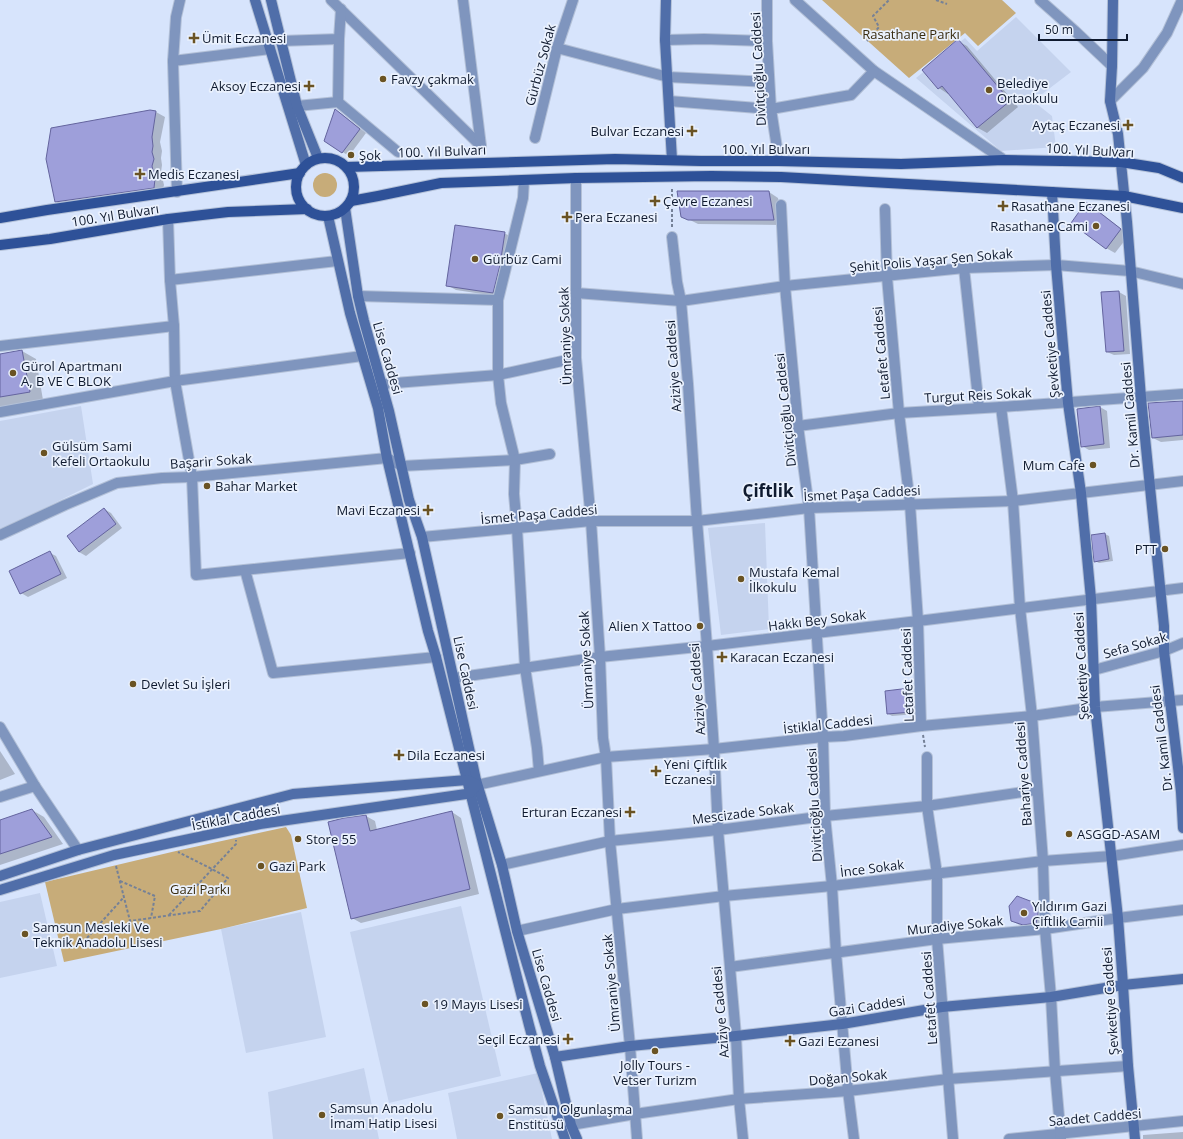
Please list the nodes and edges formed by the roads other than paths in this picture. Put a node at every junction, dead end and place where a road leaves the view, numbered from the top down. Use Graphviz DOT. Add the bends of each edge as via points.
graph roads {
  1 [pos="180,0"];
  2 [pos="255,0"];
  3 [pos="270,0"];
  4 [pos="331,0"];
  5 [pos="462,0"];
  6 [pos="573,0"];
  7 [pos="666,0"];
  8 [pos="767,0"];
  9 [pos="795,0"];
  10 [pos="1040,0"];
  11 [pos="1113,0"];
  12 [pos="1182,0"];
  13 [pos="340,9"];
  14 [pos="339,39"];
  15 [pos="665,40"];
  16 [pos="280,41"];
  17 [pos="767,41"];
  18 [pos="557,48"];
  19 [pos="270,49"];
  20 [pos="173,62"];
  21 [pos="1112,66"];
  22 [pos="874,71"];
  23 [pos="668,76"];
  24 [pos="769,82"];
  25 [pos="670,101"];
  26 [pos="1110,101"];
  27 [pos="338,102"];
  28 [pos="297,106"];
  29 [pos="771,109"];
  30 [pos="535,138"];
  31 [pos="398,152"];
  32 [pos="318,158"];
  33 [pos="672,160"];
  34 [pos="1004,160"];
  35 [pos="779,161"];
  36 [pos="1121,162"];
  37 [pos="347,167"];
  38 [pos="303,169"];
  39 [pos="1183,177"];
  40 [pos="576,178"];
  41 [pos="524,180"];
  42 [pos="177,192"];
  43 [pos="1052,192"];
  44 [pos="1124,196"];
  45 [pos="348,204"];
  46 [pos="781,205"];
  47 [pos="1183,208"];
  48 [pos="885,209"];
  49 [pos="307,210"];
  50 [pos="328,216"];
  51 [pos="0,218"];
  52 [pos="168,219"];
  53 [pos="672,237"];
  54 [pos="0,245"];
  55 [pos="338,261"];
  56 [pos="1056,265"];
  57 [pos="964,268"];
  58 [pos="1130,271"];
  59 [pos="887,277"];
  60 [pos="170,280"];
  61 [pos="1183,284"];
  62 [pos="785,286"];
  63 [pos="576,293"];
  64 [pos="358,296"];
  65 [pos="498,300"];
  66 [pos="681,301"];
  67 [pos="174,326"];
  68 [pos="0,346"];
  69 [pos="362,356"];
  70 [pos="576,358"];
  71 [pos="498,375"];
  72 [pos="175,381"];
  73 [pos="382,384"];
  74 [pos="1183,394"];
  75 [pos="1141,398"];
  76 [pos="1068,403"];
  77 [pos="1001,407"];
  78 [pos="979,408"];
  79 [pos="0,412"];
  80 [pos="899,413"];
  81 [pos="798,426"];
  82 [pos="550,454"];
  83 [pos="387,458"];
  84 [pos="515,460"];
  85 [pos="402,466"];
  86 [pos="192,477"];
  87 [pos="1183,482"];
  88 [pos="1150,486"];
  89 [pos="1081,493"];
  90 [pos="1013,501"];
  91 [pos="910,504"];
  92 [pos="808,508"];
  93 [pos="591,521"];
  94 [pos="697,521"];
  95 [pos="517,528"];
  96 [pos="0,535"];
  97 [pos="422,537"];
  98 [pos="410,553"];
  99 [pos="245,570"];
  100 [pos="1183,588"];
  101 [pos="1160,590"];
  102 [pos="1091,599"];
  103 [pos="1020,608"];
  104 [pos="918,621"];
  105 [pos="816,633"];
  106 [pos="1183,643"];
  107 [pos="707,646"];
  108 [pos="1164,651"];
  109 [pos="600,657"];
  110 [pos="436,658"];
  111 [pos="525,667"];
  112 [pos="1094,670"];
  113 [pos="454,678"];
  114 [pos="1183,700"];
  115 [pos="1170,702"];
  116 [pos="1095,707"];
  117 [pos="1032,716"];
  118 [pos="921,726"];
  119 [pos="0,727"];
  120 [pos="823,737"];
  121 [pos="714,749"];
  122 [pos="606,757"];
  123 [pos="927,757"];
  124 [pos="539,771"];
  125 [pos="467,780"];
  126 [pos="477,785"];
  127 [pos="36,786"];
  128 [pos="1037,790"];
  129 [pos="470,793"];
  130 [pos="0,797"];
  131 [pos="927,806"];
  132 [pos="825,816"];
  133 [pos="1183,828"];
  134 [pos="718,830"];
  135 [pos="610,840"];
  136 [pos="1183,845"];
  137 [pos="78,850"];
  138 [pos="1112,856"];
  139 [pos="1043,861"];
  140 [pos="502,866"];
  141 [pos="937,874"];
  142 [pos="0,876"];
  143 [pos="832,886"];
  144 [pos="0,890"];
  145 [pos="724,896"];
  146 [pos="617,909"];
  147 [pos="1183,910"];
  148 [pos="1118,918"];
  149 [pos="1045,929"];
  150 [pos="517,931"];
  151 [pos="938,939"];
  152 [pos="836,953"];
  153 [pos="730,967"];
  154 [pos="1183,979"];
  155 [pos="1123,985"];
  156 [pos="1050,996"];
  157 [pos="942,1007"];
  158 [pos="842,1024"];
  159 [pos="736,1036"];
  160 [pos="630,1046"];
  161 [pos="555,1057"];
  162 [pos="1128,1066"];
  163 [pos="1055,1072"];
  164 [pos="948,1079"];
  165 [pos="848,1091"];
  166 [pos="739,1099"];
  167 [pos="635,1114"];
  168 [pos="1183,1121"];
  169 [pos="572,1125"];
  170 [pos="1134,1127"];
  171 [pos="1061,1136"];
  172 [pos="565,1139"];
  173 [pos="577,1139"];
  174 [pos="637,1139"];
  175 [pos="743,1139"];
  176 [pos="854,1139"];
  177 [pos="953,1139"];
  178 [pos="1011,1139"];
  179 [pos="1135,1139"];
  1 -- 20 [label="street" via="176,17"];
  2 -- 19 [label="main road"];
  3 -- 16 [label="main road"];
  4 -- 13 [label="street"];
  5 -- 13 [label="street" via="481,146"];
  6 -- 18 [label="street, Gürbüz Sokak"];
  7 -- 15 [label="main road"];
  8 -- 17 [label="street, Divitçioğlu Caddesi"];
  9 -- 22 [label="street"];
  10 -- 21 [label="street"];
  11 -- 21 [label="main road, Dr. Kamil Caddesi"];
  12 -- 26 [label="street" via="1167,34 1143,68"];
  13 -- 14 [label="street"];
  14 -- 16 [label="street"];
  14 -- 27 [label="street"];
  15 -- 17 [label="street"];
  15 -- 23 [label="main road"];
  16 -- 28 [label="main road"];
  17 -- 24 [label="street, Divitçioğlu Caddesi"];
  18 -- 23 [label="street"];
  18 -- 30 [label="street, Gürbüz Sokak"];
  19 -- 20 [label="street"];
  19 -- 38 [label="main road"];
  20 -- 42 [label="street"];
  21 -- 26 [label="main road, Dr. Kamil Caddesi"];
  22 -- 29 [label="street" via="851,95"];
  22 -- 34 [label="street"];
  23 -- 24 [label="street"];
  23 -- 25 [label="main road"];
  24 -- 29 [label="street, Divitçioğlu Caddesi"];
  25 -- 29 [label="street"];
  25 -- 33 [label="main road"];
  26 -- 36 [label="main road, Dr. Kamil Caddesi" via="1118,134"];
  27 -- 28 [label="street"];
  27 -- 31 [label="street"];
  28 -- 32 [label="main road"];
  29 -- 35 [label="street, Divitçioğlu Caddesi"];
  32 -- 37 [label="main road" via="337,160"];
  32 -- 38 [label="main road" via="309,162"];
  33 -- 35 [label="main road, 100. Yıl Bulvarı"];
  33 -- 37 [label="main road, 100. Yıl Bulvarı" via="614,159"];
  34 -- 35 [label="main road, 100. Yıl Bulvarı" via="901,164"];
  34 -- 36 [label="main road, 100. Yıl Bulvarı"];
  36 -- 39 [label="main road, 100. Yıl Bulvarı" via="1159,168"];
  36 -- 44 [label="main road, Dr. Kamil Caddesi"];
  37 -- 45 [label="main road" via="354,182 354,192"];
  38 -- 42 [label="main road, 100. Yıl Bulvarı"];
  38 -- 49 [label="main road" via="296,187 298,197"];
  40 -- 41 [label="main road, 100. Yıl Bulvarı"];
  40 -- 43 [label="main road, 100. Yıl Bulvarı" via="781,177"];
  40 -- 63 [label="street, Ümraniye Sokak"];
  41 -- 45 [label="main road, 100. Yıl Bulvarı" via="441,183"];
  41 -- 65 [label="street" via="523,198"];
  42 -- 51 [label="main road, 100. Yıl Bulvarı"];
  43 -- 44 [label="main road, 100. Yıl Bulvarı"];
  43 -- 56 [label="main road, Şevketiye Caddesi"];
  44 -- 47 [label="main road, 100. Yıl Bulvarı"];
  44 -- 58 [label="main road, Dr. Kamil Caddesi"];
  45 -- 50 [label="main road" via="337,214"];
  45 -- 64 [label="main road, Lise Caddesi"];
  46 -- 62 [label="street, Divitçioğlu Caddesi"];
  48 -- 59 [label="street, Letafet Caddesi"];
  49 -- 50 [label="main road"];
  49 -- 52 [label="main road, 100. Yıl Bulvarı" via="228,212"];
  50 -- 55 [label="main road, Lise Caddesi"];
  52 -- 54 [label="main road, 100. Yıl Bulvarı"];
  52 -- 60 [label="street"];
  53 -- 66 [label="street, Aziziye Caddesi"];
  55 -- 60 [label="street"];
  55 -- 69 [label="main road, Lise Caddesi"];
  56 -- 57 [label="street, Şehit Polis Yaşar Şen Sokak"];
  56 -- 58 [label="street, Şehit Polis Yaşar Şen Sokak"];
  56 -- 76 [label="main road, Şevketiye Caddesi"];
  57 -- 59 [label="street, Şehit Polis Yaşar Şen Sokak"];
  57 -- 78 [label="street"];
  58 -- 61 [label="street, Şehit Polis Yaşar Şen Sokak"];
  58 -- 75 [label="main road, Dr. Kamil Caddesi"];
  59 -- 62 [label="street, Şehit Polis Yaşar Şen Sokak"];
  59 -- 80 [label="street, Letafet Caddesi"];
  60 -- 67 [label="street"];
  62 -- 66 [label="street, Şehit Polis Yaşar Şen Sokak"];
  62 -- 81 [label="street, Divitçioğlu Caddesi"];
  63 -- 66 [label="street, Şehit Polis Yaşar Şen Sokak"];
  63 -- 70 [label="street, Ümraniye Sokak"];
  64 -- 65 [label="street"];
  64 -- 73 [label="main road, Lise Caddesi"];
  65 -- 71 [label="street"];
  66 -- 94 [label="street, Aziziye Caddesi"];
  67 -- 68 [label="street"];
  67 -- 72 [label="street"];
  69 -- 72 [label="street"];
  69 -- 83 [label="main road, Lise Caddesi" via="378,408"];
  70 -- 71 [label="street"];
  70 -- 93 [label="street, Ümraniye Sokak"];
  71 -- 73 [label="street"];
  71 -- 84 [label="street" via="501,403"];
  72 -- 79 [label="street"];
  72 -- 86 [label="street"];
  73 -- 85 [label="main road, Lise Caddesi"];
  74 -- 75 [label="street, Turgut Reis Sokak"];
  75 -- 76 [label="street, Turgut Reis Sokak"];
  75 -- 88 [label="main road, Dr. Kamil Caddesi"];
  76 -- 77 [label="street, Turgut Reis Sokak"];
  76 -- 89 [label="main road, Şevketiye Caddesi"];
  77 -- 78 [label="street, Turgut Reis Sokak"];
  77 -- 90 [label="street, Bahariye Caddesi"];
  78 -- 80 [label="street, Turgut Reis Sokak"];
  80 -- 81 [label="street, Turgut Reis Sokak"];
  80 -- 91 [label="street, Letafet Caddesi"];
  81 -- 92 [label="street, Divitçioğlu Caddesi"];
  82 -- 84 [label="street"];
  83 -- 85 [label="street"];
  83 -- 86 [label="street, Başarir Sokak"];
  83 -- 98 [label="main road, Lise Caddesi"];
  84 -- 85 [label="street"];
  84 -- 95 [label="street"];
  85 -- 97 [label="main road, Lise Caddesi" via="409,500"];
  86 -- 96 [label="street, Başarir Sokak" via="118,482"];
  86 -- 99 [label="street" via="196,575"];
  87 -- 88 [label="street, İsmet Paşa Caddesi"];
  88 -- 89 [label="street, İsmet Paşa Caddesi"];
  88 -- 101 [label="main road, Dr. Kamil Caddesi"];
  89 -- 90 [label="street, İsmet Paşa Caddesi"];
  89 -- 102 [label="main road, Şevketiye Caddesi"];
  90 -- 91 [label="street, İsmet Paşa Caddesi"];
  90 -- 103 [label="street, Bahariye Caddesi"];
  91 -- 92 [label="street, İsmet Paşa Caddesi"];
  91 -- 104 [label="street, Letafet Caddesi"];
  92 -- 94 [label="street, İsmet Paşa Caddesi"];
  92 -- 105 [label="street, Divitçioğlu Caddesi"];
  93 -- 94 [label="street, İsmet Paşa Caddesi"];
  93 -- 95 [label="street, İsmet Paşa Caddesi"];
  93 -- 109 [label="street, Ümraniye Sokak"];
  94 -- 107 [label="street, Aziziye Caddesi"];
  95 -- 97 [label="street, İsmet Paşa Caddesi"];
  95 -- 111 [label="street"];
  97 -- 113 [label="main road, Lise Caddesi"];
  98 -- 99 [label="street"];
  98 -- 110 [label="main road, Lise Caddesi"];
  99 -- 110 [label="street" via="273,673"];
  100 -- 101 [label="street, Hakkı Bey Sokak"];
  101 -- 102 [label="street, Hakkı Bey Sokak"];
  101 -- 108 [label="main road, Dr. Kamil Caddesi"];
  102 -- 103 [label="street, Hakkı Bey Sokak"];
  102 -- 112 [label="main road, Şevketiye Caddesi"];
  103 -- 104 [label="street, Hakkı Bey Sokak"];
  103 -- 117 [label="street, Bahariye Caddesi"];
  104 -- 105 [label="street, Hakkı Bey Sokak"];
  104 -- 118 [label="street, Letafet Caddesi"];
  105 -- 107 [label="street, Hakkı Bey Sokak"];
  105 -- 120 [label="street, Divitçioğlu Caddesi"];
  106 -- 108 [label="street, Sefa Sokak"];
  107 -- 109 [label="street, Hakkı Bey Sokak"];
  107 -- 121 [label="street, Aziziye Caddesi"];
  108 -- 112 [label="street, Sefa Sokak"];
  108 -- 115 [label="main road, Dr. Kamil Caddesi"];
  109 -- 111 [label="street, Hakkı Bey Sokak"];
  109 -- 122 [label="street, Ümraniye Sokak"];
  110 -- 125 [label="main road, Lise Caddesi"];
  111 -- 113 [label="street, Hakkı Bey Sokak"];
  111 -- 124 [label="street"];
  112 -- 116 [label="main road, Şevketiye Caddesi"];
  113 -- 126 [label="main road, Lise Caddesi"];
  114 -- 115 [label="street, İstiklal Caddesi"];
  115 -- 116 [label="street, İstiklal Caddesi"];
  115 -- 133 [label="main road, Dr. Kamil Caddesi"];
  116 -- 117 [label="street, İstiklal Caddesi"];
  116 -- 138 [label="main road, Şevketiye Caddesi"];
  117 -- 118 [label="street, İstiklal Caddesi"];
  117 -- 128 [label="street, Bahariye Caddesi"];
  118 -- 120 [label="street, İstiklal Caddesi"];
  119 -- 127 [label="street"];
  120 -- 121 [label="street, İstiklal Caddesi"];
  120 -- 132 [label="street, Divitçioğlu Caddesi"];
  121 -- 122 [label="street, İstiklal Caddesi"];
  121 -- 134 [label="street, Aziziye Caddesi"];
  122 -- 124 [label="street, İstiklal Caddesi"];
  122 -- 135 [label="street, Ümraniye Sokak"];
  123 -- 131 [label="street, Letafet Caddesi"];
  124 -- 126 [label="street, İstiklal Caddesi"];
  125 -- 126 [label="main road"];
  125 -- 129 [label="main road, Lise Caddesi"];
  125 -- 137 [label="main road, İstiklal Caddesi" via="293,794"];
  126 -- 129 [label="main road"];
  126 -- 140 [label="main road, Lise Caddesi"];
  127 -- 130 [label="street"];
  127 -- 137 [label="street"];
  128 -- 131 [label="street, Mescizade Sokak"];
  128 -- 139 [label="street, Bahariye Caddesi"];
  129 -- 144 [label="main road, İstiklal Caddesi" via="235,829 114,855"];
  129 -- 172 [label="main road, Lise Caddesi" via="540,1066"];
  131 -- 132 [label="street, Mescizade Sokak"];
  131 -- 141 [label="street, Letafet Caddesi"];
  132 -- 134 [label="street, Mescizade Sokak"];
  132 -- 143 [label="street, Divitçioğlu Caddesi"];
  134 -- 135 [label="street, Mescizade Sokak"];
  134 -- 145 [label="street, Aziziye Caddesi"];
  135 -- 140 [label="street, Mescizade Sokak"];
  135 -- 146 [label="street, Ümraniye Sokak"];
  136 -- 138 [label="street, İnce Sokak"];
  137 -- 142 [label="main road, İstiklal Caddesi"];
  138 -- 139 [label="street, İnce Sokak"];
  138 -- 148 [label="main road, Şevketiye Caddesi"];
  139 -- 141 [label="street, İnce Sokak"];
  139 -- 149 [label="street, Bahariye Caddesi"];
  140 -- 150 [label="main road, Lise Caddesi"];
  141 -- 143 [label="street, İnce Sokak"];
  141 -- 151 [label="street, Letafet Caddesi"];
  143 -- 145 [label="street, İnce Sokak"];
  143 -- 152 [label="street, Divitçioğlu Caddesi"];
  145 -- 146 [label="street, İnce Sokak"];
  145 -- 153 [label="street, Aziziye Caddesi"];
  146 -- 150 [label="street, İnce Sokak"];
  146 -- 160 [label="street, Ümraniye Sokak"];
  147 -- 148 [label="street, Muradiye Sokak"];
  148 -- 149 [label="street, Muradiye Sokak"];
  148 -- 155 [label="main road, Şevketiye Caddesi"];
  149 -- 151 [label="street, Muradiye Sokak"];
  149 -- 156 [label="street, Bahariye Caddesi"];
  150 -- 161 [label="main road, Lise Caddesi"];
  151 -- 152 [label="street, Muradiye Sokak"];
  151 -- 157 [label="street, Letafet Caddesi"];
  152 -- 153 [label="street, Muradiye Sokak"];
  152 -- 158 [label="street, Divitçioğlu Caddesi"];
  153 -- 159 [label="street, Aziziye Caddesi"];
  154 -- 155 [label="main road, Gazi Caddesi"];
  155 -- 156 [label="main road, Gazi Caddesi"];
  155 -- 162 [label="main road, Şevketiye Caddesi"];
  156 -- 157 [label="main road, Gazi Caddesi"];
  156 -- 163 [label="street, Bahariye Caddesi"];
  157 -- 158 [label="main road, Gazi Caddesi"];
  157 -- 164 [label="street, Letafet Caddesi"];
  158 -- 159 [label="main road, Gazi Caddesi"];
  158 -- 165 [label="street, Divitçioğlu Caddesi"];
  159 -- 160 [label="main road, Gazi Caddesi"];
  159 -- 166 [label="street, Aziziye Caddesi"];
  160 -- 161 [label="main road, Gazi Caddesi"];
  160 -- 167 [label="street, Ümraniye Sokak"];
  161 -- 169 [label="main road, Lise Caddesi"];
  162 -- 163 [label="street, Doğan Sokak"];
  162 -- 170 [label="main road, Şevketiye Caddesi"];
  163 -- 164 [label="street, Doğan Sokak"];
  163 -- 171 [label="street, Bahariye Caddesi"];
  164 -- 165 [label="street, Doğan Sokak"];
  164 -- 177 [label="street, Letafet Caddesi"];
  165 -- 166 [label="street, Doğan Sokak"];
  165 -- 176 [label="street, Divitçioğlu Caddesi"];
  166 -- 167 [label="street, Doğan Sokak"];
  166 -- 175 [label="street, Aziziye Caddesi"];
  167 -- 169 [label="street, Doğan Sokak"];
  167 -- 174 [label="street, Ümraniye Sokak"];
  168 -- 170 [label="street, Saadet Caddesi"];
  169 -- 173 [label="main road, Lise Caddesi"];
  170 -- 171 [label="street, Saadet Caddesi"];
  170 -- 179 [label="main road, Şevketiye Caddesi"];
  171 -- 178 [label="street, Saadet Caddesi"];
}
